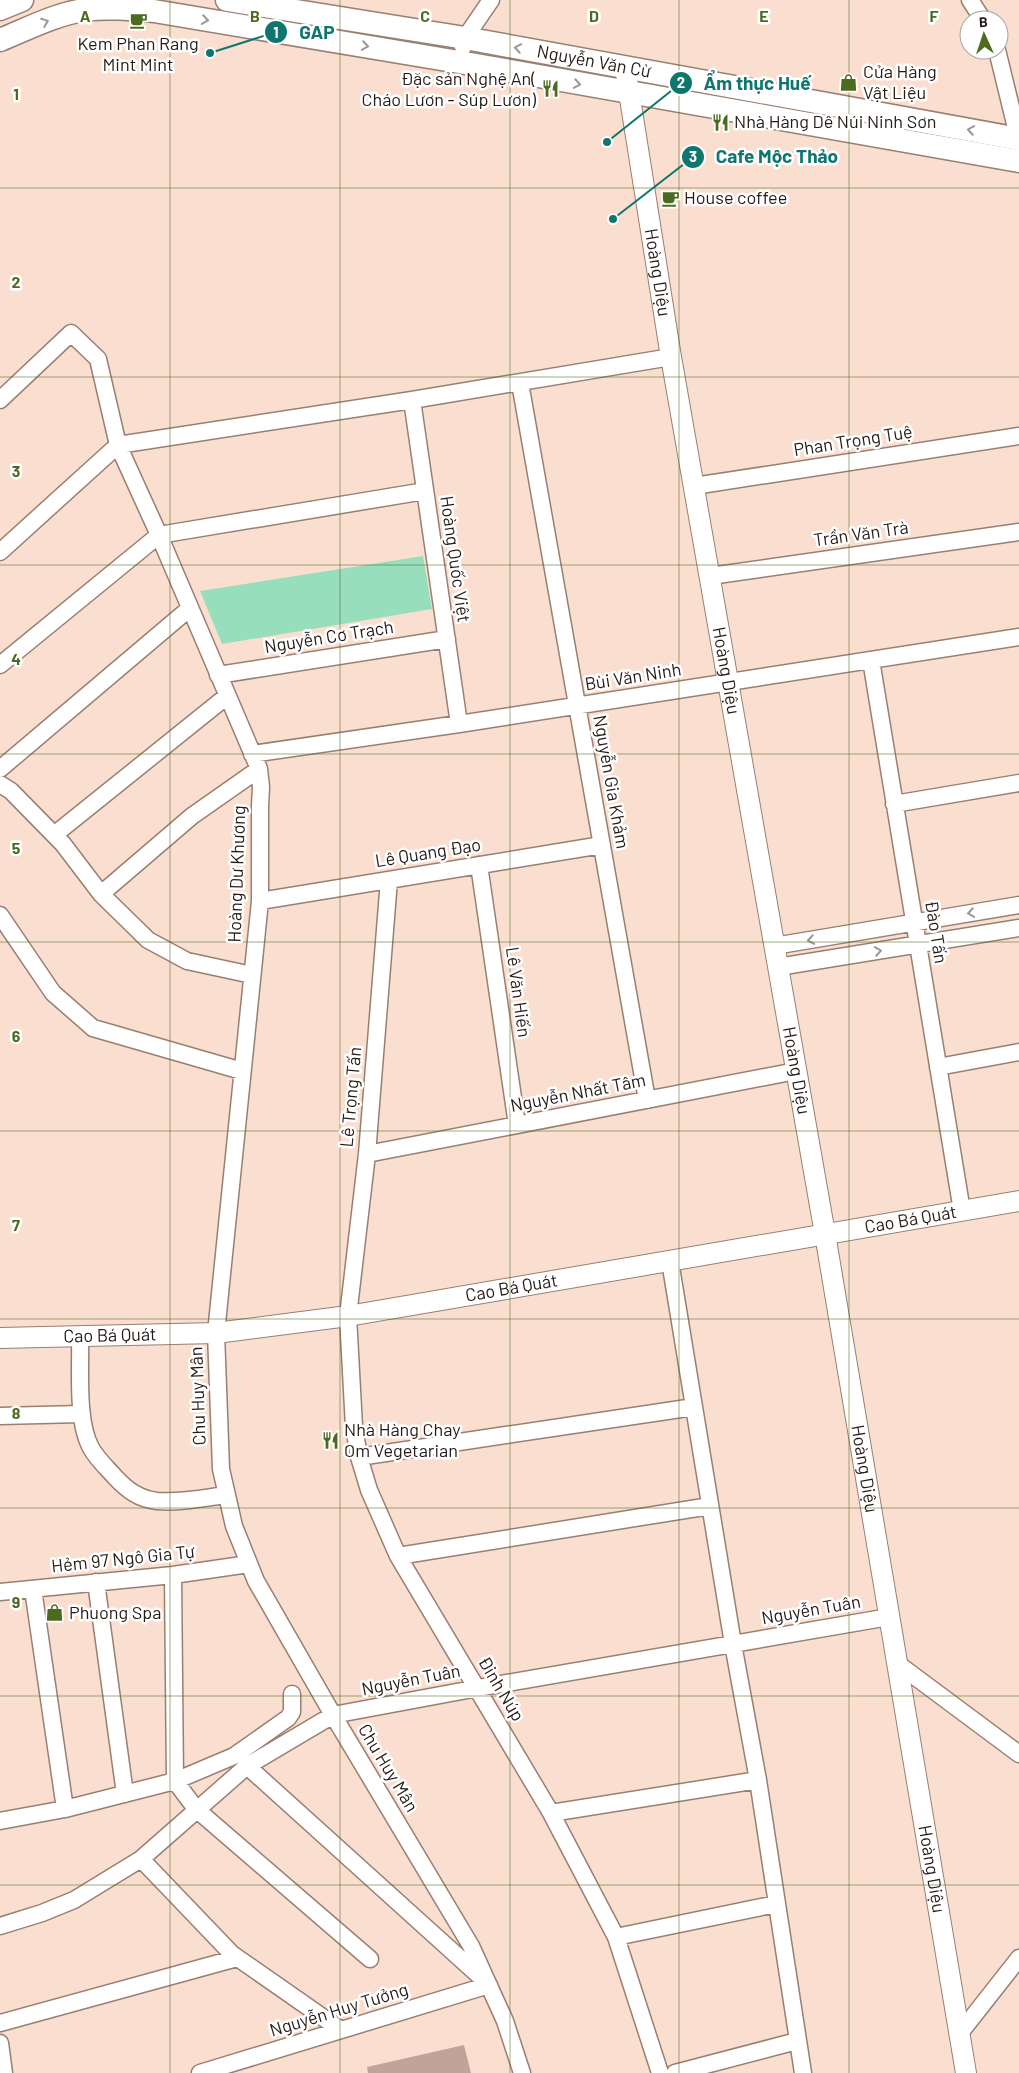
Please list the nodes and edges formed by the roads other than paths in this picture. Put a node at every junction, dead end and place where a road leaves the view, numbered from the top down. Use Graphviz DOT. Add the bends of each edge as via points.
graph roads {
  1 [pos="22,0"];
  2 [pos="227,0"];
  3 [pos="491,0"];
  4 [pos="82,5"];
  5 [pos="0,9"];
  6 [pos="464,38"];
  7 [pos="0,40"];
  8 [pos="1000,60"];
  9 [pos="460,62"];
  10 [pos="625,67"];
  11 [pos="630,93"];
  12 [pos="1019,139"];
  13 [pos="1019,161"];
  14 [pos="671,357"];
  15 [pos="520,382"];
  16 [pos="0,400"];
  17 [pos="412,400"];
  18 [pos="1019,436"];
  19 [pos="118,445"];
  20 [pos="694,486"];
  21 [pos="425,491"];
  22 [pos="1019,532"];
  23 [pos="159,534"];
  24 [pos="0,552"];
  25 [pos="710,576"];
  26 [pos="190,608"];
  27 [pos="1019,637"];
  28 [pos="447,638"];
  29 [pos="871,660"];
  30 [pos="0,665"];
  31 [pos="218,675"];
  32 [pos="728,682"];
  33 [pos="227,696"];
  34 [pos="577,706"];
  35 [pos="459,724"];
  36 [pos="256,762"];
  37 [pos="0,769"];
  38 [pos="1019,783"];
  39 [pos="0,784"];
  40 [pos="894,804"];
  41 [pos="54,835"];
  42 [pos="602,845"];
  43 [pos="479,865"];
  44 [pos="389,880"];
  45 [pos="101,894"];
  46 [pos="260,901"];
  47 [pos="1019,905"];
  48 [pos="0,915"];
  49 [pos="914,922"];
  50 [pos="1019,928"];
  51 [pos="918,944"];
  52 [pos="774,946"];
  53 [pos="778,967"];
  54 [pos="252,975"];
  55 [pos="1019,1052"];
  56 [pos="938,1067"];
  57 [pos="242,1071"];
  58 [pos="796,1071"];
  59 [pos="648,1100"];
  60 [pos="517,1125"];
  61 [pos="367,1154"];
  62 [pos="1019,1201"];
  63 [pos="962,1211"];
  64 [pos="825,1234"];
  65 [pos="670,1261"];
  66 [pos="348,1316"];
  67 [pos="216,1333"];
  68 [pos="80,1337"];
  69 [pos="0,1338"];
  70 [pos="694,1407"];
  71 [pos="81,1414"];
  72 [pos="0,1416"];
  73 [pos="359,1457"];
  74 [pos="226,1495"];
  75 [pos="710,1506"];
  76 [pos="398,1556"];
  77 [pos="250,1564"];
  78 [pos="173,1575"];
  79 [pos="96,1582"];
  80 [pos="33,1589"];
  81 [pos="0,1592"];
  82 [pos="889,1617"];
  83 [pos="733,1644"];
  84 [pos="898,1664"];
  85 [pos="478,1688"];
  86 [pos="292,1694"];
  87 [pos="333,1715"];
  88 [pos="1019,1754"];
  89 [pos="248,1766"];
  90 [pos="758,1780"];
  91 [pos="174,1781"];
  92 [pos="126,1794"];
  93 [pos="65,1809"];
  94 [pos="196,1810"];
  95 [pos="551,1813"];
  96 [pos="0,1821"];
  97 [pos="141,1860"];
  98 [pos="776,1904"];
  99 [pos="0,1926"];
  100 [pos="616,1937"];
  101 [pos="237,1958"];
  102 [pos="370,1959"];
  103 [pos="1017,1964"];
  104 [pos="489,1985"];
  105 [pos="0,2023"];
  106 [pos="341,2030"];
  107 [pos="960,2033"];
  108 [pos="798,2041"];
  109 [pos="0,2043"];
  110 [pos="4,2073"];
  111 [pos="200,2073"];
  112 [pos="522,2073"];
  113 [pos="660,2073"];
  114 [pos="676,2073"];
  115 [pos="803,2073"];
  116 [pos="966,2073"];
  1 -- 5 [label="main road"];
  2 -- 6 [label="main road, Nguyễn Văn Cừ"];
  3 -- 6 [label="street"];
  7 -- 4 [label="main road, Nguyễn Văn Cừ, one-way" via="70,13"];
  4 -- 9 [label="main road, Nguyễn Văn Cừ, one-way" via="154,11"];
  6 -- 9 [label="street"];
  10 -- 6 [label="main road, Nguyễn Văn Cừ, one-way"];
  8 -- 12 [label="street"];
  9 -- 11 [label="main road, Nguyễn Văn Cừ, one-way"];
  10 -- 11 [label="street, Hoàng Diệu"];
  12 -- 10 [label="main road, Nguyễn Văn Cừ, one-way"];
  11 -- 13 [label="main road, Nguyễn Văn Cừ"];
  11 -- 14 [label="street, Hoàng Diệu"];
  14 -- 15 [label="street"];
  14 -- 20 [label="street, Hoàng Diệu"];
  15 -- 17 [label="street"];
  15 -- 34 [label="street, Nguyễn Gia Khảm"];
  16 -- 19 [label="street, Hoàng Dư Khương" via="71,333 98,359"];
  17 -- 19 [label="street"];
  17 -- 21 [label="street, Hoàng Quốc Việt"];
  18 -- 20 [label="street, Phan Trọng Tuệ"];
  19 -- 23 [label="street, Hoàng Dư Khương"];
  19 -- 24 [label="street"];
  20 -- 25 [label="street, Hoàng Diệu"];
  21 -- 23 [label="street"];
  21 -- 28 [label="street, Hoàng Quốc Việt"];
  22 -- 25 [label="street, Trần Văn Trà"];
  23 -- 26 [label="street, Hoàng Dư Khương"];
  23 -- 30 [label="street"];
  25 -- 32 [label="street, Hoàng Diệu"];
  26 -- 31 [label="street, Hoàng Dư Khương"];
  26 -- 37 [label="street"];
  27 -- 29 [label="street, Bùi Văn Ninh"];
  28 -- 31 [label="street, Nguyễn Cơ Trạch"];
  28 -- 35 [label="street, Hoàng Quốc Việt"];
  29 -- 32 [label="street, Bùi Văn Ninh"];
  29 -- 40 [label="street, Đào Tấn"];
  31 -- 33 [label="street, Hoàng Dư Khương"];
  32 -- 34 [label="street, Bùi Văn Ninh"];
  32 -- 52 [label="street, Hoàng Diệu"];
  33 -- 36 [label="street, Hoàng Dư Khương"];
  33 -- 41 [label="street"];
  34 -- 35 [label="street, Bùi Văn Ninh"];
  34 -- 42 [label="street, Nguyễn Gia Khảm"];
  35 -- 36 [label="street, Bùi Văn Ninh"];
  36 -- 45 [label="street"];
  36 -- 46 [label="street, Hoàng Dư Khương" via="262,787"];
  38 -- 40 [label="street"];
  39 -- 41 [label="street"];
  40 -- 49 [label="street, Đào Tấn"];
  41 -- 45 [label="street"];
  42 -- 43 [label="street, Lê Quang Đạo"];
  42 -- 59 [label="street, Nguyễn Gia Khảm"];
  43 -- 44 [label="street, Lê Quang Đạo"];
  43 -- 60 [label="street, Lê Văn Hiến"];
  44 -- 46 [label="street, Lê Quang Đạo"];
  44 -- 61 [label="street, Lê Trọng Tấn"];
  45 -- 54 [label="street" via="148,940 179,957"];
  46 -- 54 [label="street, Hoàng Dư Khương"];
  47 -- 49 [label="street, one-way"];
  48 -- 57 [label="street" via="53,993 92,1028"];
  49 -- 51 [label="street, Đào Tấn"];
  49 -- 52 [label="street, one-way"];
  50 -- 51 [label="street"];
  53 -- 51 [label="street, one-way"];
  51 -- 56 [label="street, Đào Tấn"];
  52 -- 53 [label="street, Hoàng Diệu"];
  53 -- 58 [label="street, Hoàng Diệu"];
  54 -- 57 [label="street, Hoàng Dư Khương"];
  55 -- 56 [label="street"];
  56 -- 63 [label="street, Đào Tấn"];
  57 -- 67 [label="street, Hoàng Dư Khương"];
  58 -- 59 [label="street, Nguyễn Nhất Tâm"];
  58 -- 64 [label="street, Hoàng Diệu"];
  59 -- 60 [label="street, Nguyễn Nhất Tâm"];
  60 -- 61 [label="street, Nguyễn Nhất Tâm"];
  61 -- 66 [label="street, Lê Trọng Tấn"];
  62 -- 63 [label="street, Cao Bá Quát"];
  63 -- 64 [label="street, Cao Bá Quát"];
  64 -- 65 [label="street, Cao Bá Quát"];
  64 -- 82 [label="street, Hoàng Diệu"];
  65 -- 66 [label="street, Cao Bá Quát"];
  65 -- 70 [label="street"];
  66 -- 67 [label="street, Cao Bá Quát"];
  66 -- 73 [label="street, Đinh Núp" via="354,1427"];
  67 -- 68 [label="street, Cao Bá Quát"];
  67 -- 74 [label="street, Chu Huy Mân" via="221,1468"];
  68 -- 69 [label="street, Cao Bá Quát"];
  68 -- 71 [label="street"];
  70 -- 73 [label="street"];
  70 -- 75 [label="street"];
  71 -- 72 [label="street"];
  71 -- 74 [label="street" via="90,1446 113,1475 136,1496 156,1501 178,1501"];
  73 -- 76 [label="street, Đinh Núp" via="369,1490"];
  74 -- 77 [label="street, Chu Huy Mân" via="234,1526"];
  75 -- 76 [label="street"];
  75 -- 83 [label="street"];
  76 -- 85 [label="street, Đinh Núp"];
  77 -- 78 [label="street, Hẻm 97 Ngô Gia Tự"];
  77 -- 87 [label="street, Chu Huy Mân" via="256,1581"];
  78 -- 79 [label="street, Hẻm 97 Ngô Gia Tự"];
  78 -- 91 [label="street"];
  79 -- 80 [label="street, Hẻm 97 Ngô Gia Tự"];
  79 -- 92 [label="street"];
  80 -- 81 [label="street, Hẻm 97 Ngô Gia Tự"];
  80 -- 93 [label="street"];
  82 -- 83 [label="street, Nguyễn Tuân"];
  82 -- 84 [label="street, Hoàng Diệu"];
  83 -- 85 [label="street, Nguyễn Tuân"];
  83 -- 90 [label="street"];
  84 -- 88 [label="street"];
  84 -- 107 [label="street, Hoàng Diệu"];
  85 -- 87 [label="street, Nguyễn Tuân"];
  85 -- 95 [label="street, Đinh Núp"];
  86 -- 91 [label="street" via="292,1712 288,1718 234,1756"];
  87 -- 89 [label="street, Nguyễn Tuân"];
  87 -- 104 [label="street, Chu Huy Mân" via="471,1946"];
  89 -- 94 [label="street, Nguyễn Tuân"];
  89 -- 104 [label="street"];
  90 -- 95 [label="street"];
  90 -- 98 [label="street"];
  91 -- 92 [label="street"];
  91 -- 94 [label="street"];
  92 -- 93 [label="street"];
  93 -- 96 [label="street"];
  94 -- 97 [label="street, Nguyễn Tuân"];
  94 -- 102 [label="street"];
  95 -- 100 [label="street, Đinh Núp"];
  97 -- 99 [label="street, Nguyễn Tuân" via="74,1900"];
  97 -- 101 [label="street"];
  98 -- 100 [label="street"];
  98 -- 108 [label="street"];
  100 -- 113 [label="street, Đinh Núp"];
  101 -- 105 [label="street"];
  101 -- 106 [label="street"];
  103 -- 107 [label="street"];
  104 -- 106 [label="street, Nguyễn Huy Tưởng"];
  104 -- 112 [label="street, Chu Huy Mân" via="505,2020"];
  106 -- 111 [label="street, Nguyễn Huy Tưởng"];
  107 -- 116 [label="street, Hoàng Diệu"];
  108 -- 114 [label="street"];
  108 -- 115 [label="street"];
  109 -- 110 [label="street"];
}
